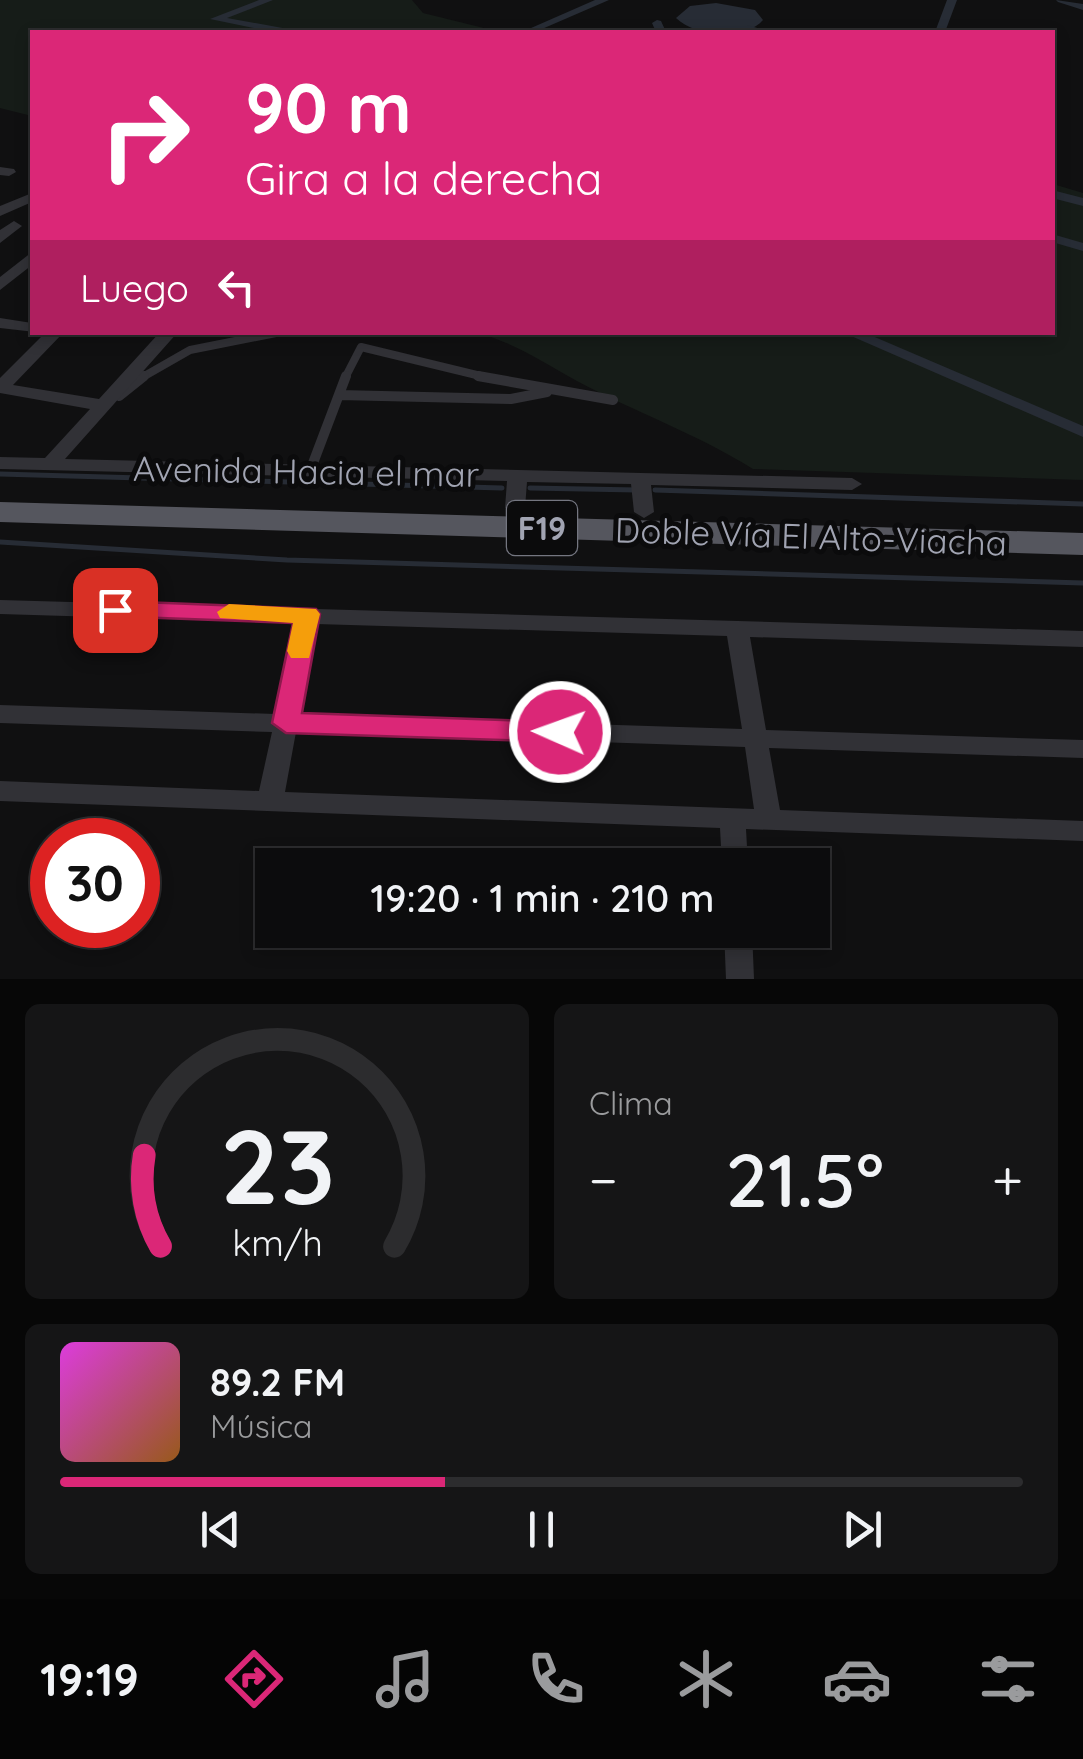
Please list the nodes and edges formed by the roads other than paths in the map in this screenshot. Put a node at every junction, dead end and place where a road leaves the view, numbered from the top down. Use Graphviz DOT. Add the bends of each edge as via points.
graph roads {
  1 [pos="30,198"];
  2 [pos="0,211"];
  3 [pos="0,223"];
  4 [pos="0,238"];
  5 [pos="30,259"];
  6 [pos="0,285"];
  7 [pos="0,323"];
  8 [pos="30,328"];
  9 [pos="53,335"];
  10 [pos="167,335"];
  11 [pos="275,335"];
  12 [pos="0,388"];
  13 [pos="554,390"];
  14 [pos="339,396"];
  15 [pos="613,400"];
  16 [pos="103,403"];
  17 [pos="0,463"];
  18 [pos="50,464"];
  19 [pos="310,471"];
  20 [pos="852,484"];
  21 [pos="516,492"];
  22 [pos="0,494"];
  23 [pos="642,495"];
  24 [pos="0,512"];
  25 [pos="1083,523"];
  26 [pos="1083,544"];
  27 [pos="0,607"];
  28 [pos="307,614"];
  29 [pos="736,628"];
  30 [pos="1083,639"];
  31 [pos="0,714"];
  32 [pos="286,723"];
  33 [pos="755,738"];
  34 [pos="1083,748"];
  35 [pos="0,791"];
  36 [pos="270,801"];
  37 [pos="732,818"];
  38 [pos="769,820"];
  39 [pos="1083,831"];
  40 [pos="734,848"];
  41 [pos="739,948"];
  42 [pos="740,979"];
  1 -- 2 [label="street"];
  3 -- 4 [label="street" via="14,226"];
  5 -- 6 [label="street"];
  7 -- 8 [label="street"];
  9 -- 12 [label="street"];
  10 -- 16 [label="street"];
  11 -- 16 [label="lane" via="184,352"];
  12 -- 16 [label="street"];
  13 -- 14 [label="lane" via="512,399"];
  13 -- 14 [label="lane" via="362,347 354,352"];
  13 -- 15 [label="lane"];
  14 -- 19 [label="lane"];
  16 -- 18 [label="street"];
  17 -- 18 [label="street, Avenida Hacia el mar"];
  18 -- 19 [label="street, Avenida Hacia el mar"];
  19 -- 21 [label="street, Avenida Hacia el mar"];
  20 -- 23 [label="street"];
  21 -- 22 [label="highway, Doble Vía El Alto-Viacha / F19"];
  21 -- 23 [label="highway, Doble Vía El Alto-Viacha / F19"];
  23 -- 25 [label="highway, Doble Vía El Alto-Viacha / F19"];
  24 -- 26 [label="highway, Doble Vía El Alto-Viacha / F19"];
  27 -- 28 [label="street"];
  28 -- 29 [label="street"];
  28 -- 32 [label="street"];
  29 -- 30 [label="street"];
  29 -- 33 [label="street"];
  31 -- 32 [label="street"];
  32 -- 33 [label="street"];
  32 -- 36 [label="street"];
  33 -- 34 [label="street"];
  33 -- 38 [label="street"];
  35 -- 36 [label="street"];
  36 -- 37 [label="street"];
  37 -- 38 [label="street"];
  37 -- 40 [label="street"];
  38 -- 39 [label="street"];
  41 -- 42 [label="street"];
}
